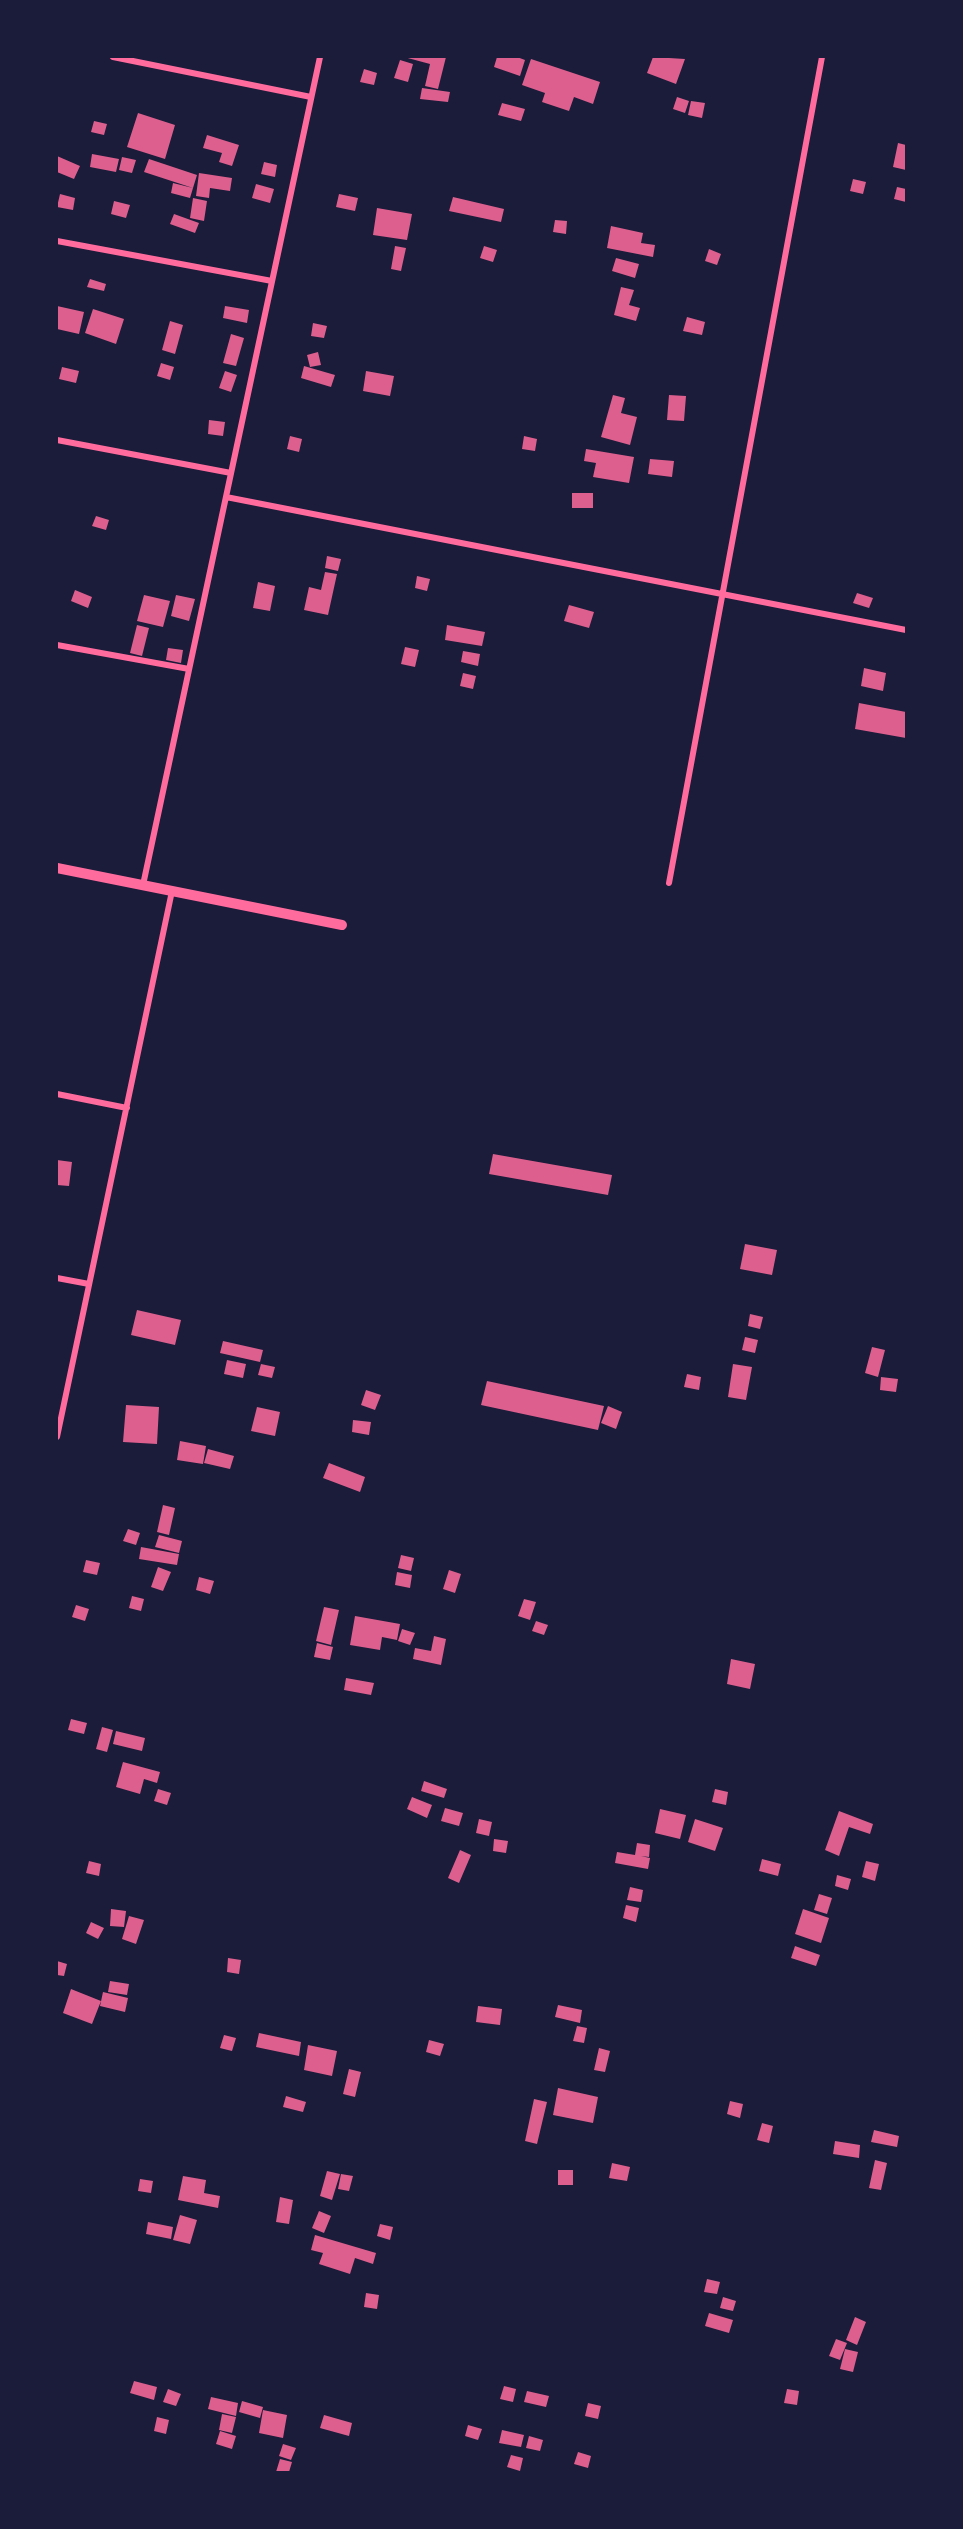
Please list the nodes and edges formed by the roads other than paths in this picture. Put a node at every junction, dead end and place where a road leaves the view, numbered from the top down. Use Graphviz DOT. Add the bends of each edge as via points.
graph roads {
  1 [pos="113,57"];
  2 [pos="320,57"];
  3 [pos="822,57"];
  4 [pos="311,97"];
  5 [pos="57,241"];
  6 [pos="272,281"];
  7 [pos="57,440"];
  8 [pos="231,473"];
  9 [pos="226,497"];
  10 [pos="723,593"];
  11 [pos="906,630"];
  12 [pos="57,645"];
  13 [pos="189,669"];
  14 [pos="57,868"];
  15 [pos="669,883"];
  16 [pos="143,885"];
  17 [pos="172,891"];
  18 [pos="342,925"];
  19 [pos="57,1094"];
  20 [pos="127,1108"];
  21 [pos="57,1278"];
  22 [pos="89,1284"];
  23 [pos="57,1437"];
  1 -- 4 [label="street"];
  2 -- 4 [label="street"];
  3 -- 10 [label="street"];
  4 -- 6 [label="street"];
  5 -- 6 [label="street"];
  6 -- 8 [label="street"];
  7 -- 8 [label="street"];
  8 -- 9 [label="street"];
  9 -- 10 [label="street"];
  9 -- 13 [label="street"];
  10 -- 11 [label="street"];
  10 -- 15 [label="street"];
  12 -- 13 [label="street"];
  13 -- 16 [label="street"];
  14 -- 16 [label="street"];
  16 -- 17 [label="street"];
  17 -- 18 [label="street"];
  17 -- 20 [label="street"];
  19 -- 20 [label="street"];
  20 -- 22 [label="street"];
  21 -- 22 [label="street"];
  22 -- 23 [label="street"];
}
